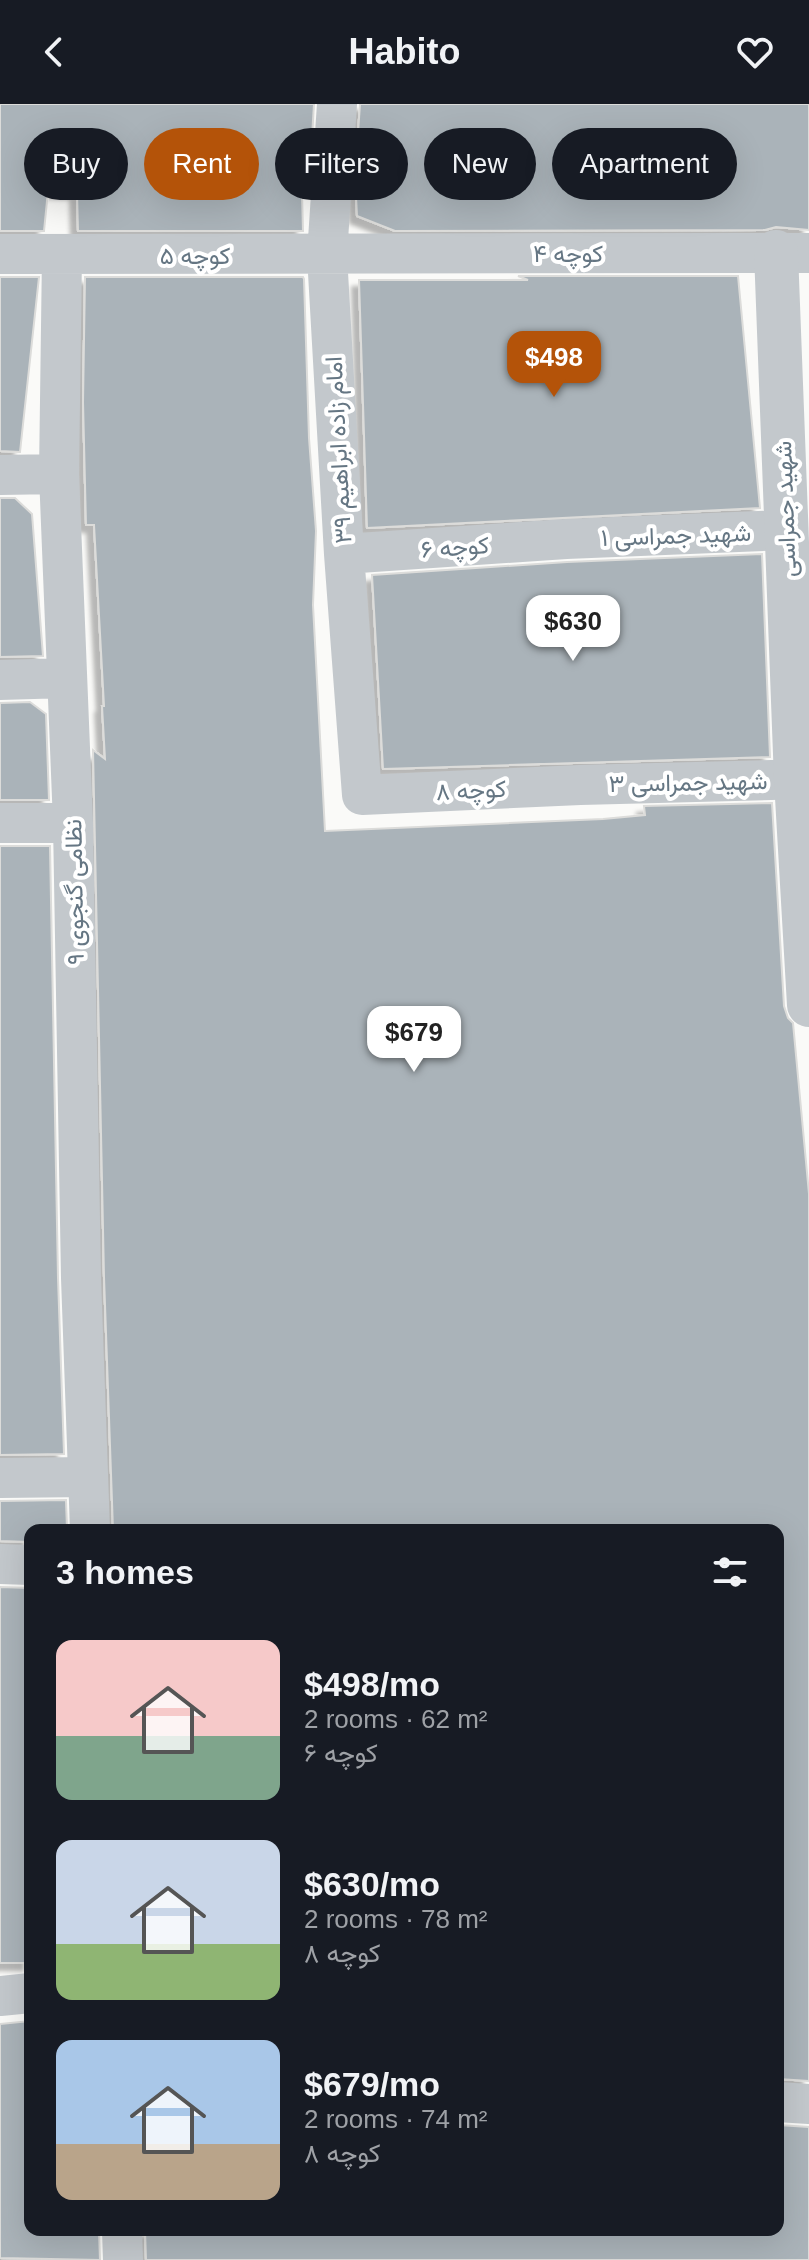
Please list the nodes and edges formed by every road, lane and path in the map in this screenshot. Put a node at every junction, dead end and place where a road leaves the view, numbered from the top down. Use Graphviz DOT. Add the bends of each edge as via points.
graph roads {
  1 [pos="337,104"];
  2 [pos="792,252"];
  3 [pos="0,254"];
  4 [pos="62,254"];
  5 [pos="327,255"];
  6 [pos="59,474"];
  7 [pos="0,475"];
  8 [pos="785,530"];
  9 [pos="566,539"];
  10 [pos="344,554"];
  11 [pos="67,678"];
  12 [pos="0,680"];
  13 [pos="802,780"];
  14 [pos="580,785"];
  15 [pos="362,795"];
  16 [pos="0,823"];
  17 [pos="73,823"];
  18 [pos="809,1005"];
  19 [pos="88,1477"];
  20 [pos="0,1478"];
  21 [pos="90,1524"];
  22 [pos="0,1564"];
  23 [pos="24,1565"];
  24 [pos="24,1994"];
  25 [pos="0,1996"];
  26 [pos="784,2102"];
  27 [pos="809,2104"];
  28 [pos="122,2236"];
  29 [pos="123,2260"];
  1 -- 5 [label="street, امام زاده ابراهیم ۳۹"];
  2 -- 5 [label="street, کوچه ۴"];
  2 -- 8 [label="street, شهید جمراسی"];
  3 -- 4 [label="street"];
  4 -- 5 [label="street, کوچه ۵"];
  4 -- 6 [label="street, نظامی گنجوی ۹"];
  5 -- 10 [label="street, امام زاده ابراهیم ۳۹"];
  6 -- 7 [label="street"];
  6 -- 11 [label="street, نظامی گنجوی ۹"];
  8 -- 9 [label="street, شهید جمراسی ۱"];
  8 -- 13 [label="street, شهید جمراسی"];
  9 -- 10 [label="street, کوچه ۶"];
  10 -- 15 [label="street, امام زاده ابراهیم ۳۹"];
  11 -- 12 [label="street"];
  11 -- 17 [label="street, نظامی گنجوی ۹"];
  13 -- 14 [label="street, شهید جمراسی ۳"];
  13 -- 18 [label="street, شهید جمراسی"];
  14 -- 15 [label="street, کوچه ۸"];
  16 -- 17 [label="street"];
  17 -- 19 [label="street, نظامی گنجوی ۹"];
  19 -- 20 [label="street"];
  19 -- 21 [label="street, نظامی گنجوی ۹"];
  22 -- 23 [label="street"];
  24 -- 25 [label="street"];
  26 -- 27 [label="street"];
  28 -- 29 [label="street"];
}
